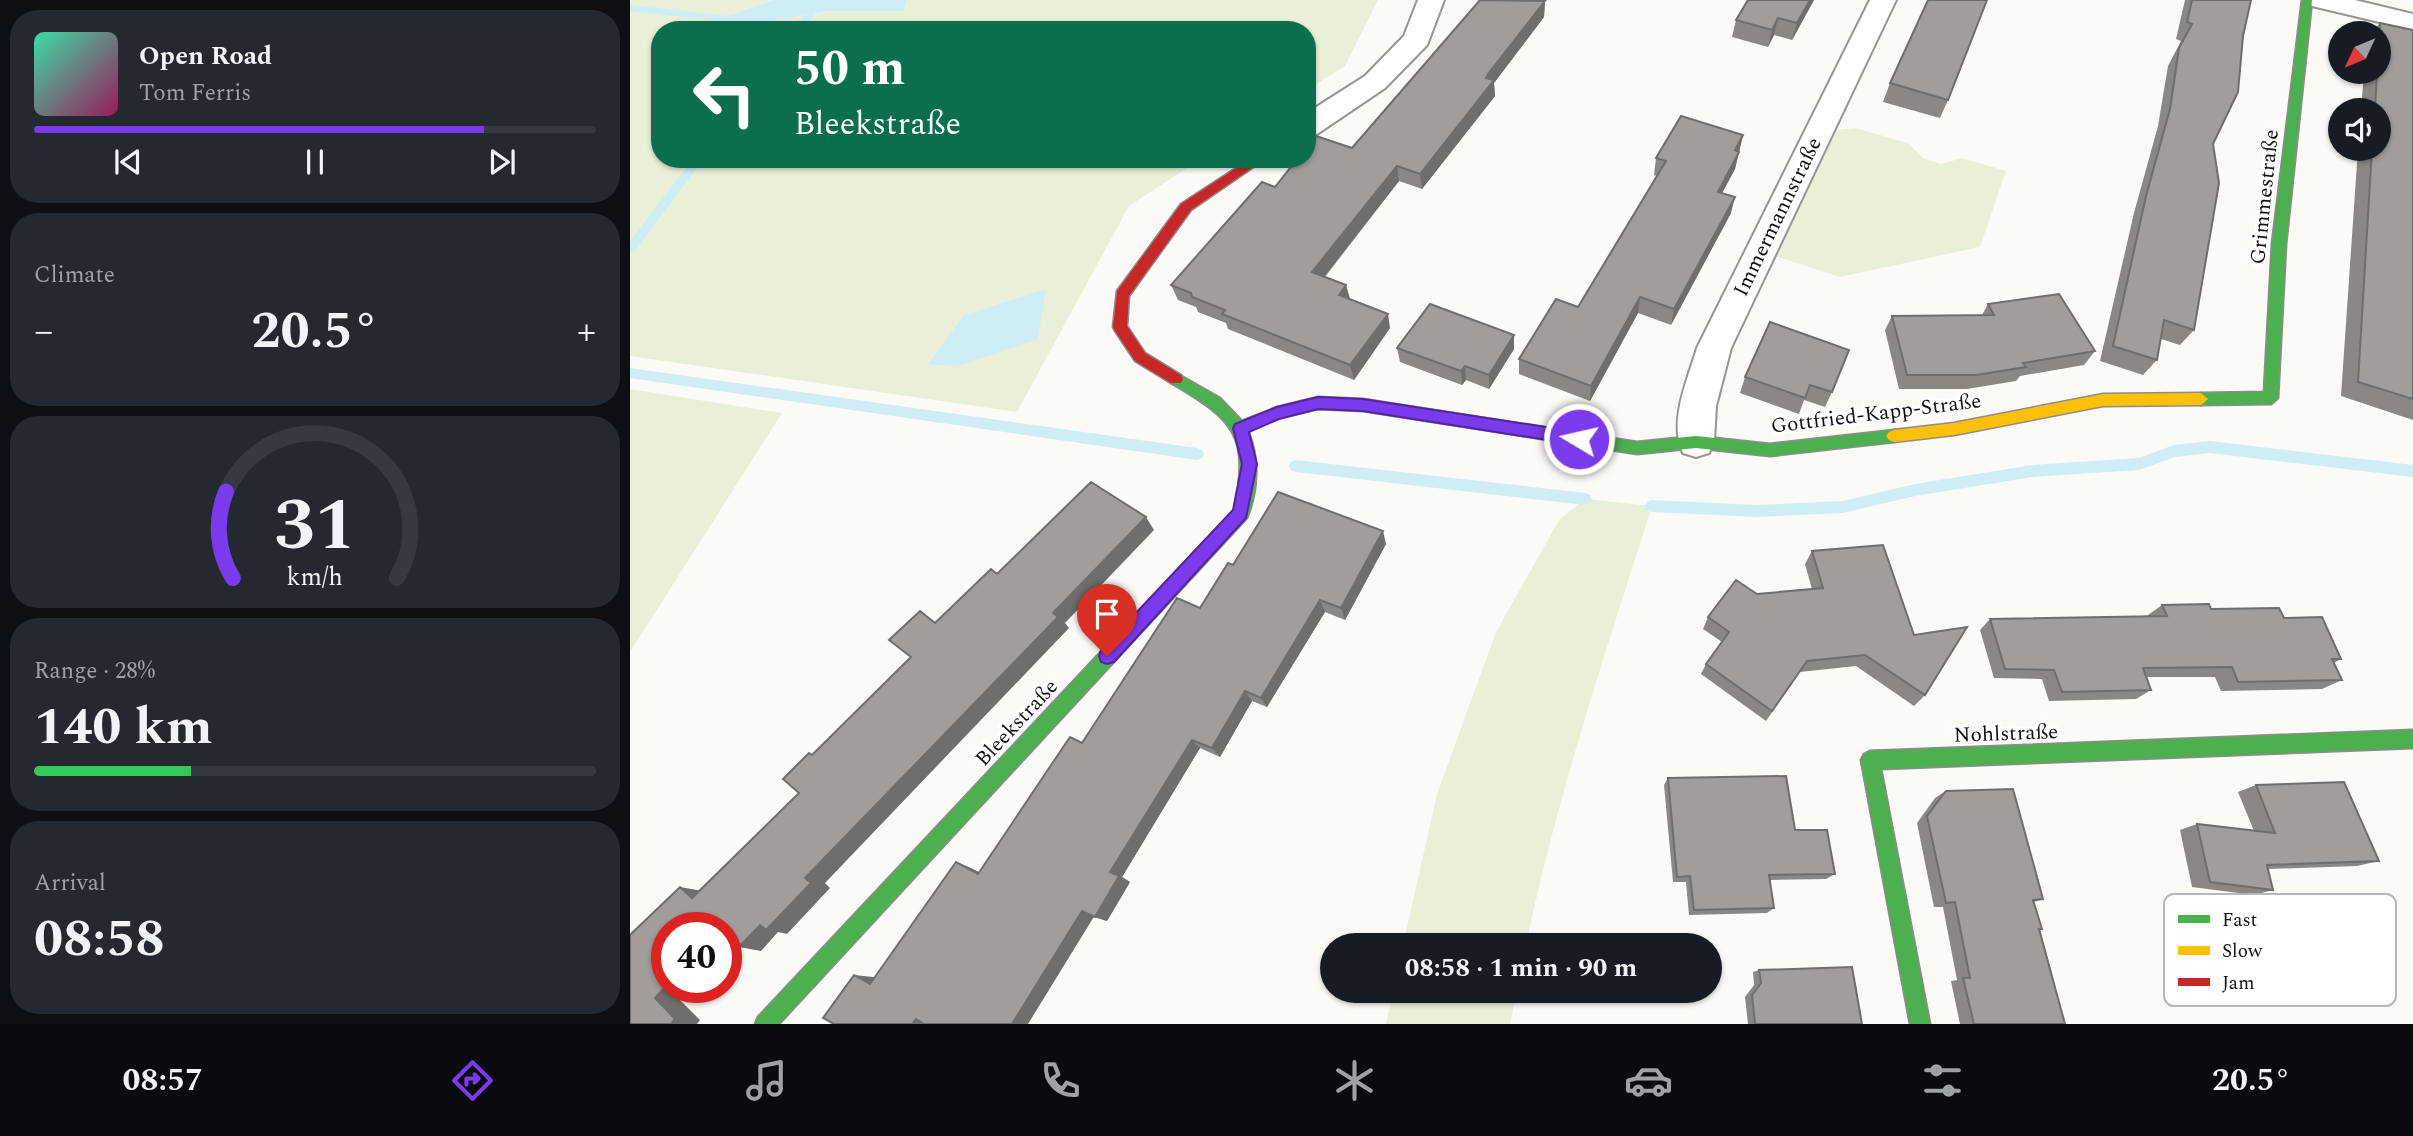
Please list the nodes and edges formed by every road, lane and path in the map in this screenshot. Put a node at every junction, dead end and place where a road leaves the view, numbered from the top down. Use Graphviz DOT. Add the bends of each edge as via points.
graph roads {
  1 [pos="1431,0"];
  2 [pos="1883,0"];
  3 [pos="2307,0"];
  4 [pos="2321,0"];
  5 [pos="2413,22"];
  6 [pos="1316,121"];
  7 [pos="1245,168"];
  8 [pos="2271,398"];
  9 [pos="1241,428"];
  10 [pos="1696,442"];
  11 [pos="2413,739"];
  12 [pos="765,1024"];
  13 [pos="1920,1024"];
  1 -- 6 [label="street" via="1417,39 1375,82"];
  2 -- 10 [label="street, Immermannstraße" via="1714,348 1698,406"];
  3 -- 8 [label="street, Grimmestraße" via="2279,244"];
  4 -- 5 [label="street"];
  7 -- 9 [label="street" via="1186,207 1122,295 1119,327 1140,357 1221,405"];
  8 -- 10 [label="street, Gottfried-Kapp-Straße" via="2103,400 1954,429 1770,450"];
  9 -- 10 [label="street, Gottfried-Kapp-Straße" via="1318,403 1363,405 1637,448"];
  9 -- 12 [label="street, Bleekstraße" via="1249,464 1241,513"];
  11 -- 13 [label="street, Nohlstraße" via="1870,760"];
}
